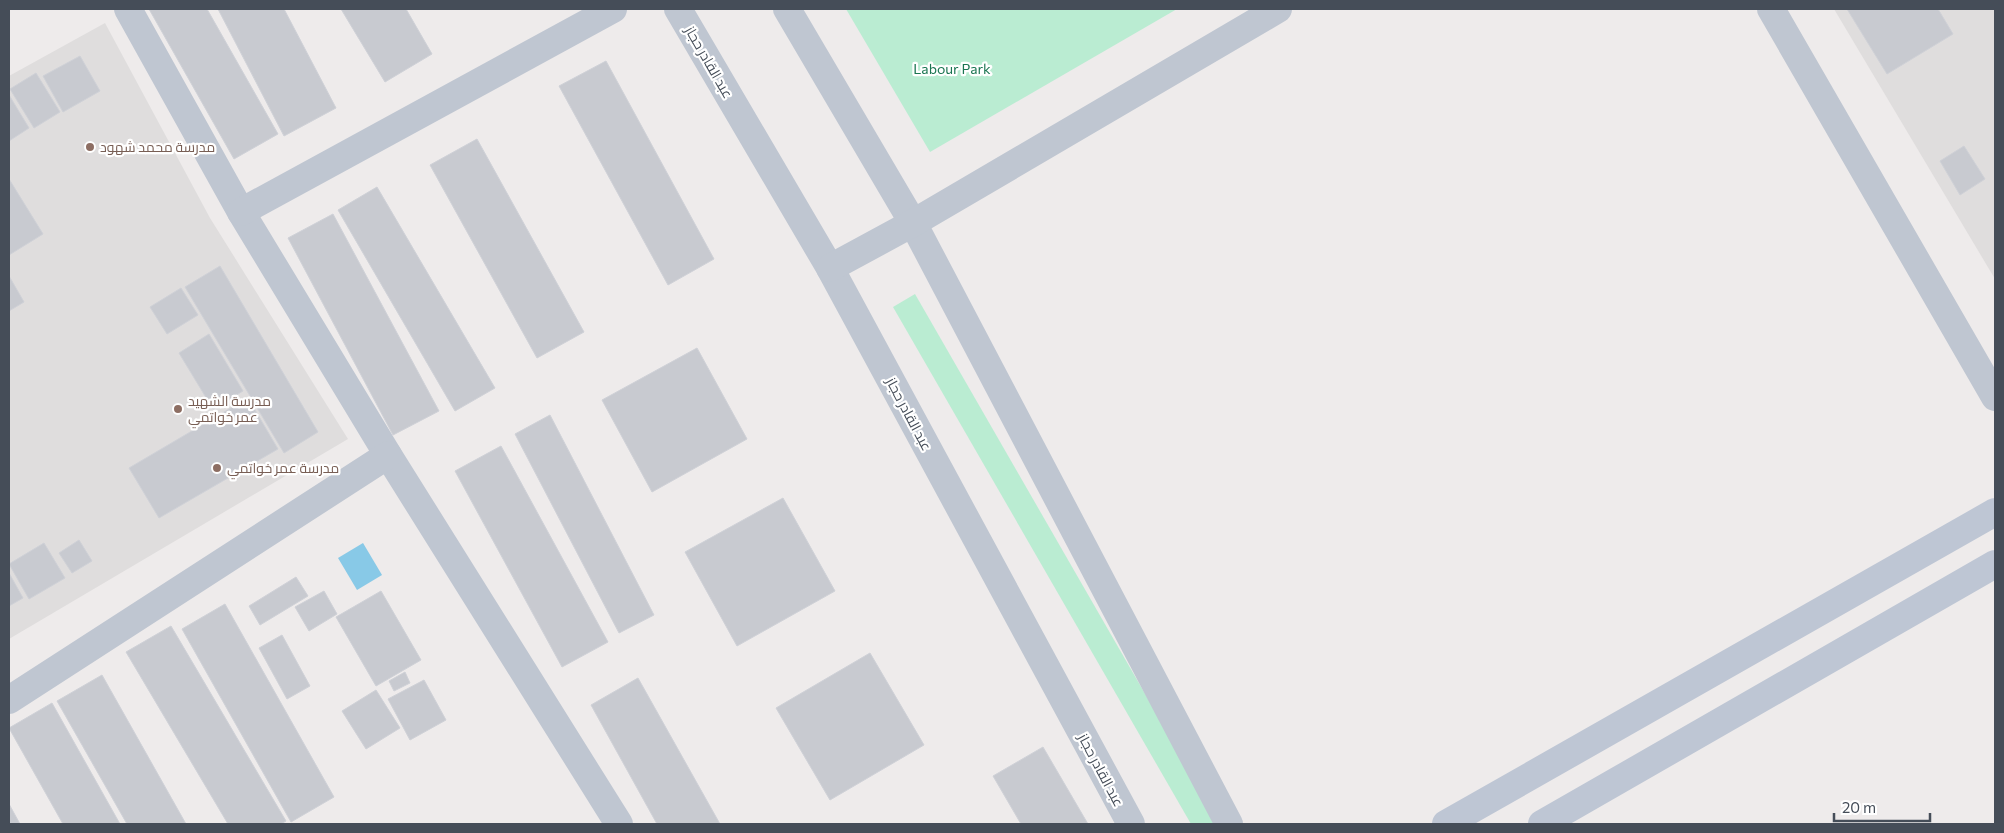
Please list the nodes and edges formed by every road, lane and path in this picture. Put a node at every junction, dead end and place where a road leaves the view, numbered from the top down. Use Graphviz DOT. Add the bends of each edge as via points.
graph roads {
  1 [pos="128,9"];
  2 [pos="613,9"];
  3 [pos="678,9"];
  4 [pos="787,9"];
  5 [pos="1278,9"];
  6 [pos="1771,9"];
  7 [pos="241,212"];
  8 [pos="913,222"];
  9 [pos="830,268"];
  10 [pos="1995,397"];
  11 [pos="388,455"];
  12 [pos="1995,512"];
  13 [pos="1995,564"];
  14 [pos="9,700"];
  15 [pos="619,824"];
  16 [pos="1131,824"];
  17 [pos="1229,824"];
  18 [pos="1446,824"];
  19 [pos="1542,824"];
  1 -- 7 [label="street"];
  2 -- 7 [label="street"];
  3 -- 9 [label="street, عبد القادر حجاز"];
  4 -- 8 [label="street"];
  5 -- 8 [label="street"];
  6 -- 10 [label="street"];
  7 -- 11 [label="street"];
  8 -- 9 [label="street"];
  8 -- 17 [label="street"];
  9 -- 16 [label="street, عبد القادر حجاز"];
  11 -- 14 [label="street"];
  11 -- 15 [label="street"];
  12 -- 18 [label="main road"];
  13 -- 19 [label="main road"];
}
